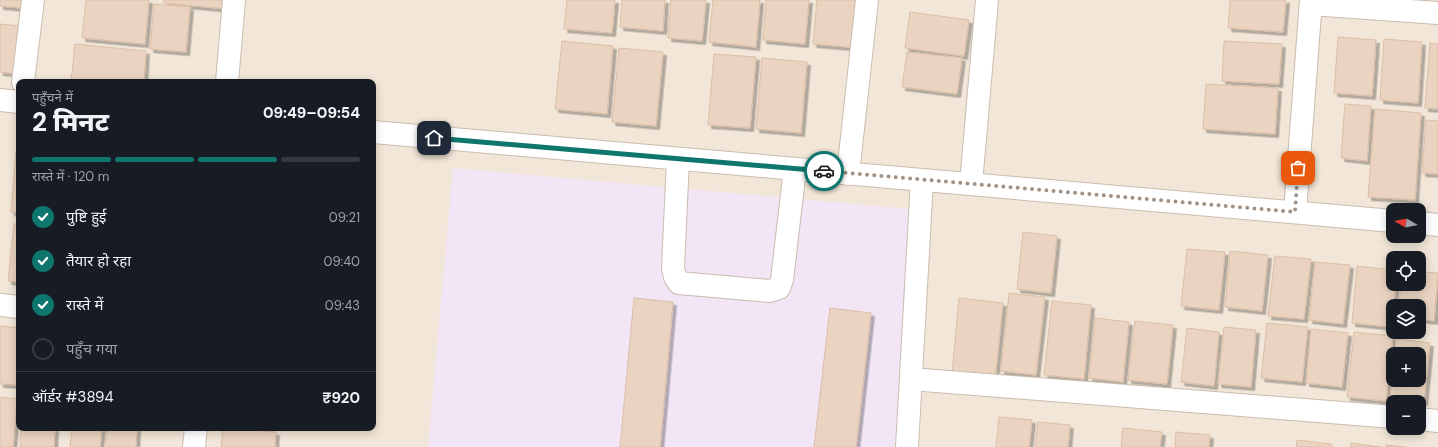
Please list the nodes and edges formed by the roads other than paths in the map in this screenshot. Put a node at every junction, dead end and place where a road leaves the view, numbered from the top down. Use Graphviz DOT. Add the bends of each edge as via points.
graph roads {
  1 [pos="34,0"];
  2 [pos="234,0"];
  3 [pos="867,0"];
  4 [pos="987,0"];
  5 [pos="1311,2"];
  6 [pos="1438,13"];
  7 [pos="23,79"];
  8 [pos="227,79"];
  9 [pos="0,100"];
  10 [pos="16,102"];
  11 [pos="376,132"];
  12 [pos="678,159"];
  13 [pos="795,169"];
  14 [pos="848,174"];
  15 [pos="922,180"];
  16 [pos="971,184"];
  17 [pos="1295,212"];
  18 [pos="1386,220"];
  19 [pos="1426,224"];
  20 [pos="1438,225"];
  21 [pos="0,305"];
  22 [pos="16,307"];
  23 [pos="911,379"];
  24 [pos="1386,416"];
  25 [pos="1426,420"];
  26 [pos="1438,421"];
  27 [pos="196,431"];
  28 [pos="194,447"];
  29 [pos="907,447"];
  1 -- 7 [label="street"];
  2 -- 8 [label="street"];
  3 -- 14 [label="street"];
  4 -- 16 [label="street"];
  5 -- 6 [label="street"];
  5 -- 17 [label="street"];
  9 -- 10 [label="street"];
  11 -- 12 [label="street"];
  12 -- 13 [label="street"];
  12 -- 13 [label="street" via="673,268 679,283 769,291 779,288 782,280"];
  13 -- 14 [label="street"];
  14 -- 15 [label="street"];
  15 -- 16 [label="street"];
  15 -- 23 [label="street"];
  16 -- 17 [label="street"];
  17 -- 18 [label="street"];
  19 -- 20 [label="street"];
  21 -- 22 [label="street"];
  23 -- 24 [label="street"];
  23 -- 29 [label="street"];
  25 -- 26 [label="street"];
  27 -- 28 [label="street"];
}
